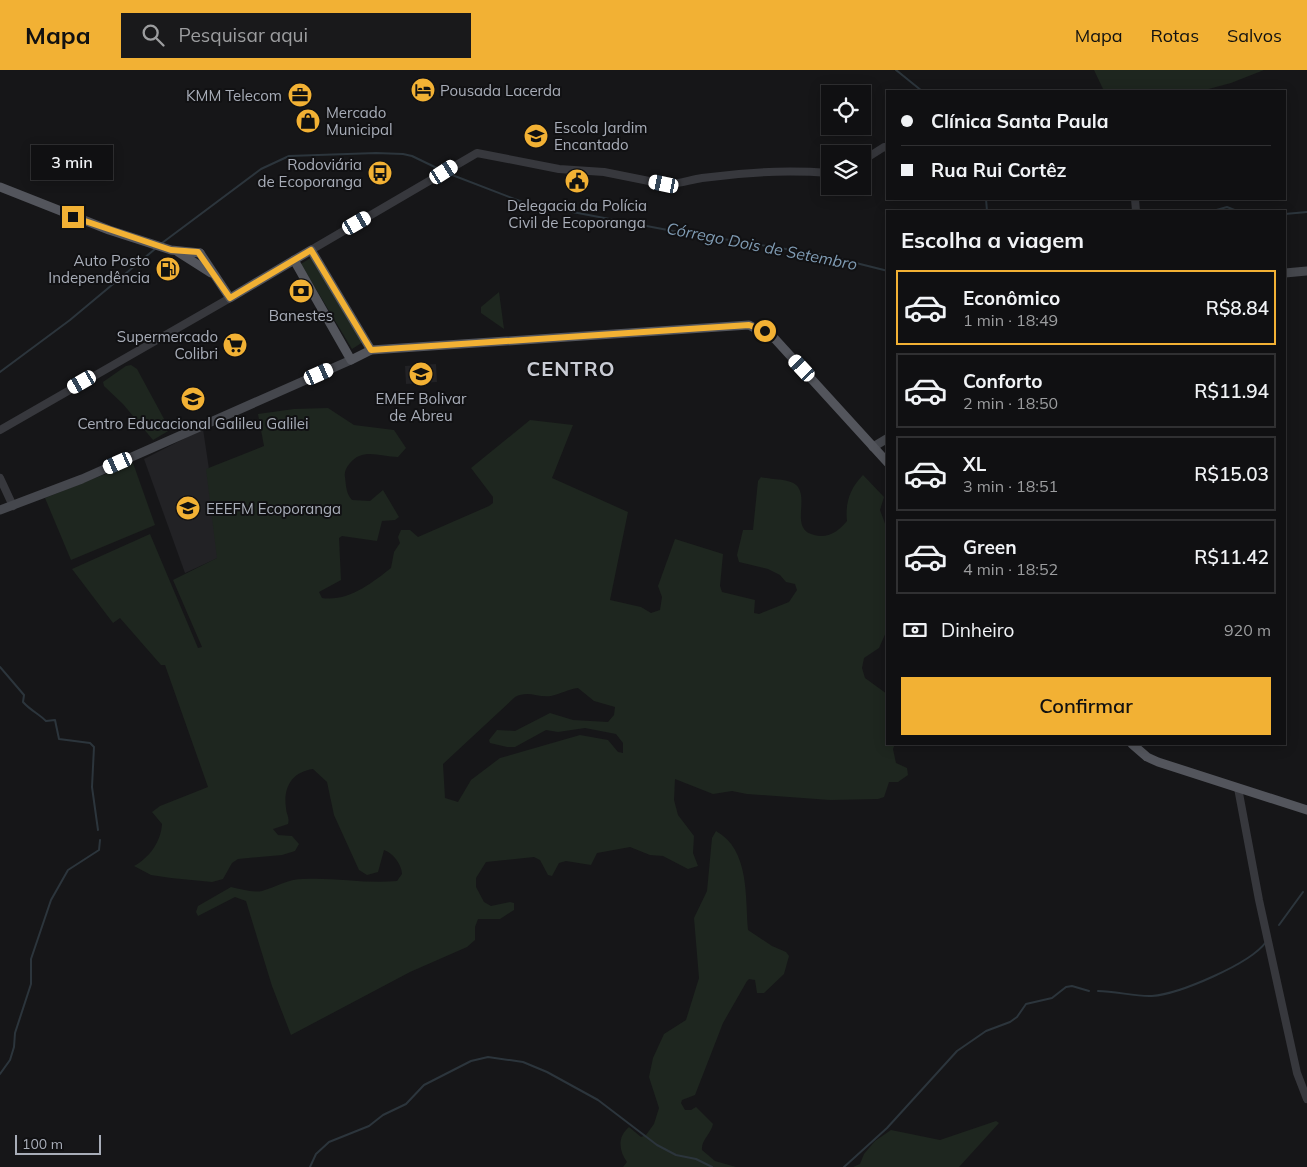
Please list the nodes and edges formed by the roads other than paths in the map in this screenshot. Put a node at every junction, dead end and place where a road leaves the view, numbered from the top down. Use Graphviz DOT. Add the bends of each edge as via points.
graph roads {
  1 [pos="886,148"];
  2 [pos="871,155"];
  3 [pos="821,173"];
  4 [pos="0,187"];
  5 [pos="311,250"];
  6 [pos="294,260"];
  7 [pos="1307,271"];
  8 [pos="1286,272"];
  9 [pos="230,298"];
  10 [pos="371,350"];
  11 [pos="351,360"];
  12 [pos="0,430"];
  13 [pos="886,439"];
  14 [pos="873,447"];
  15 [pos="886,461"];
  16 [pos="0,478"];
  17 [pos="13,506"];
  18 [pos="0,510"];
  19 [pos="1133,745"];
  20 [pos="1238,788"];
  21 [pos="1307,810"];
  22 [pos="1307,1099"];
  1 -- 2 [label="street"];
  3 -- 5 [label="street" via="702,178 674,185 477,154"];
  4 -- 9 [label="main road" via="73,217 195,257"];
  5 -- 6 [label="main road"];
  5 -- 10 [label="main road"];
  6 -- 9 [label="main road"];
  6 -- 11 [label="main road"];
  7 -- 8 [label="main road"];
  9 -- 12 [label="street"];
  10 -- 11 [label="main road"];
  10 -- 14 [label="main road" via="749,325 775,339"];
  11 -- 17 [label="main road" via="82,479"];
  13 -- 14 [label="main road"];
  14 -- 15 [label="main road"];
  16 -- 17 [label="street"];
  17 -- 18 [label="main road"];
  19 -- 20 [label="main road" via="1158,762"];
  20 -- 21 [label="main road"];
  20 -- 22 [label="street" via="1297,1072"];
}
